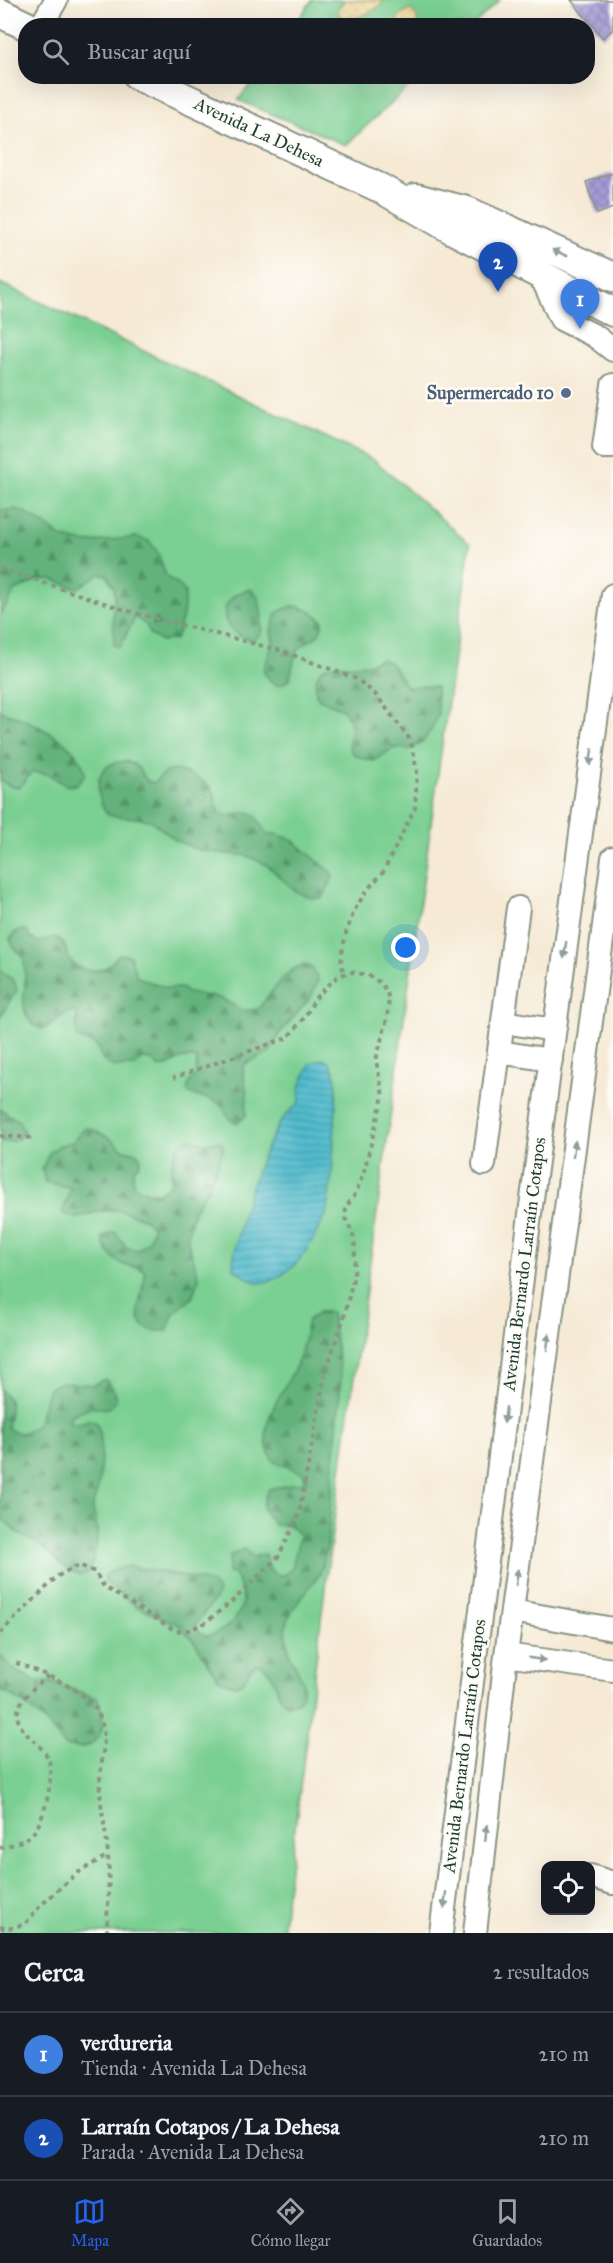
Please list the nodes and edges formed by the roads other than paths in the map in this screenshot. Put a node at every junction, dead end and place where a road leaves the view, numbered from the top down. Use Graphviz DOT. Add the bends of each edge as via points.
graph roads {
  1 [pos="56,0"];
  2 [pos="0,13"];
  3 [pos="46,18"];
  4 [pos="18,22"];
  5 [pos="155,84"];
  6 [pos="380,188"];
  7 [pos="541,276"];
  8 [pos="613,277"];
  9 [pos="613,312"];
  10 [pos="613,351"];
  11 [pos="613,385"];
  12 [pos="613,447"];
  13 [pos="613,599"];
  14 [pos="608,676"];
  15 [pos="613,858"];
  16 [pos="610,898"];
  17 [pos="518,908"];
  18 [pos="503,1022"];
  19 [pos="554,1030"];
  20 [pos="499,1052"];
  21 [pos="551,1059"];
  22 [pos="484,1164"];
  23 [pos="531,1206"];
  24 [pos="566,1211"];
  25 [pos="513,1611"];
  26 [pos="613,1629"];
  27 [pos="506,1655"];
  28 [pos="613,1670"];
  29 [pos="595,1877"];
  30 [pos="613,1882"];
  31 [pos="441,1932"];
  32 [pos="473,1933"];
  1 -- 3 [label="street"];
  2 -- 4 [label="main road"];
  5 -- 6 [label="main road, Avenida La Dehesa"];
  6 -- 7 [label="main road, Avenida La Dehesa"];
  8 -- 6 [label="main road, Avenida La Dehesa, one-way" via="467,211"];
  7 -- 9 [label="main road, Avenida La Dehesa"];
  7 -- 10 [label="street" via="561,319 595,336"];
  11 -- 12 [label="street" via="604,447"];
  13 -- 14 [label="street, Avenida Bernardo Larraín Cotapos"];
  14 -- 19 [label="street, Avenida Bernardo Larraín Cotapos, one-way"];
  15 -- 16 [label="street, Avenida Bernardo Larraín Cotapos"];
  24 -- 16 [label="street, Avenida Bernardo Larraín Cotapos, one-way"];
  17 -- 18 [label="street"];
  18 -- 19 [label="street"];
  18 -- 20 [label="street"];
  19 -- 21 [label="street, Avenida Bernardo Larraín Cotapos"];
  20 -- 21 [label="street"];
  20 -- 22 [label="street"];
  21 -- 23 [label="street, Avenida Bernardo Larraín Cotapos"];
  23 -- 24 [label="street"];
  23 -- 31 [label="street, Avenida Bernardo Larraín Cotapos, one-way"];
  25 -- 24 [label="street, Avenida Bernardo Larraín Cotapos, one-way"];
  25 -- 26 [label="street"];
  25 -- 27 [label="street, Avenida Bernardo Larraín Cotapos"];
  27 -- 28 [label="street, one-way"];
  32 -- 27 [label="street, Avenida Bernardo Larraín Cotapos, one-way"];
  29 -- 30 [label="street"];
  31 -- 32 [label="street"];
}
